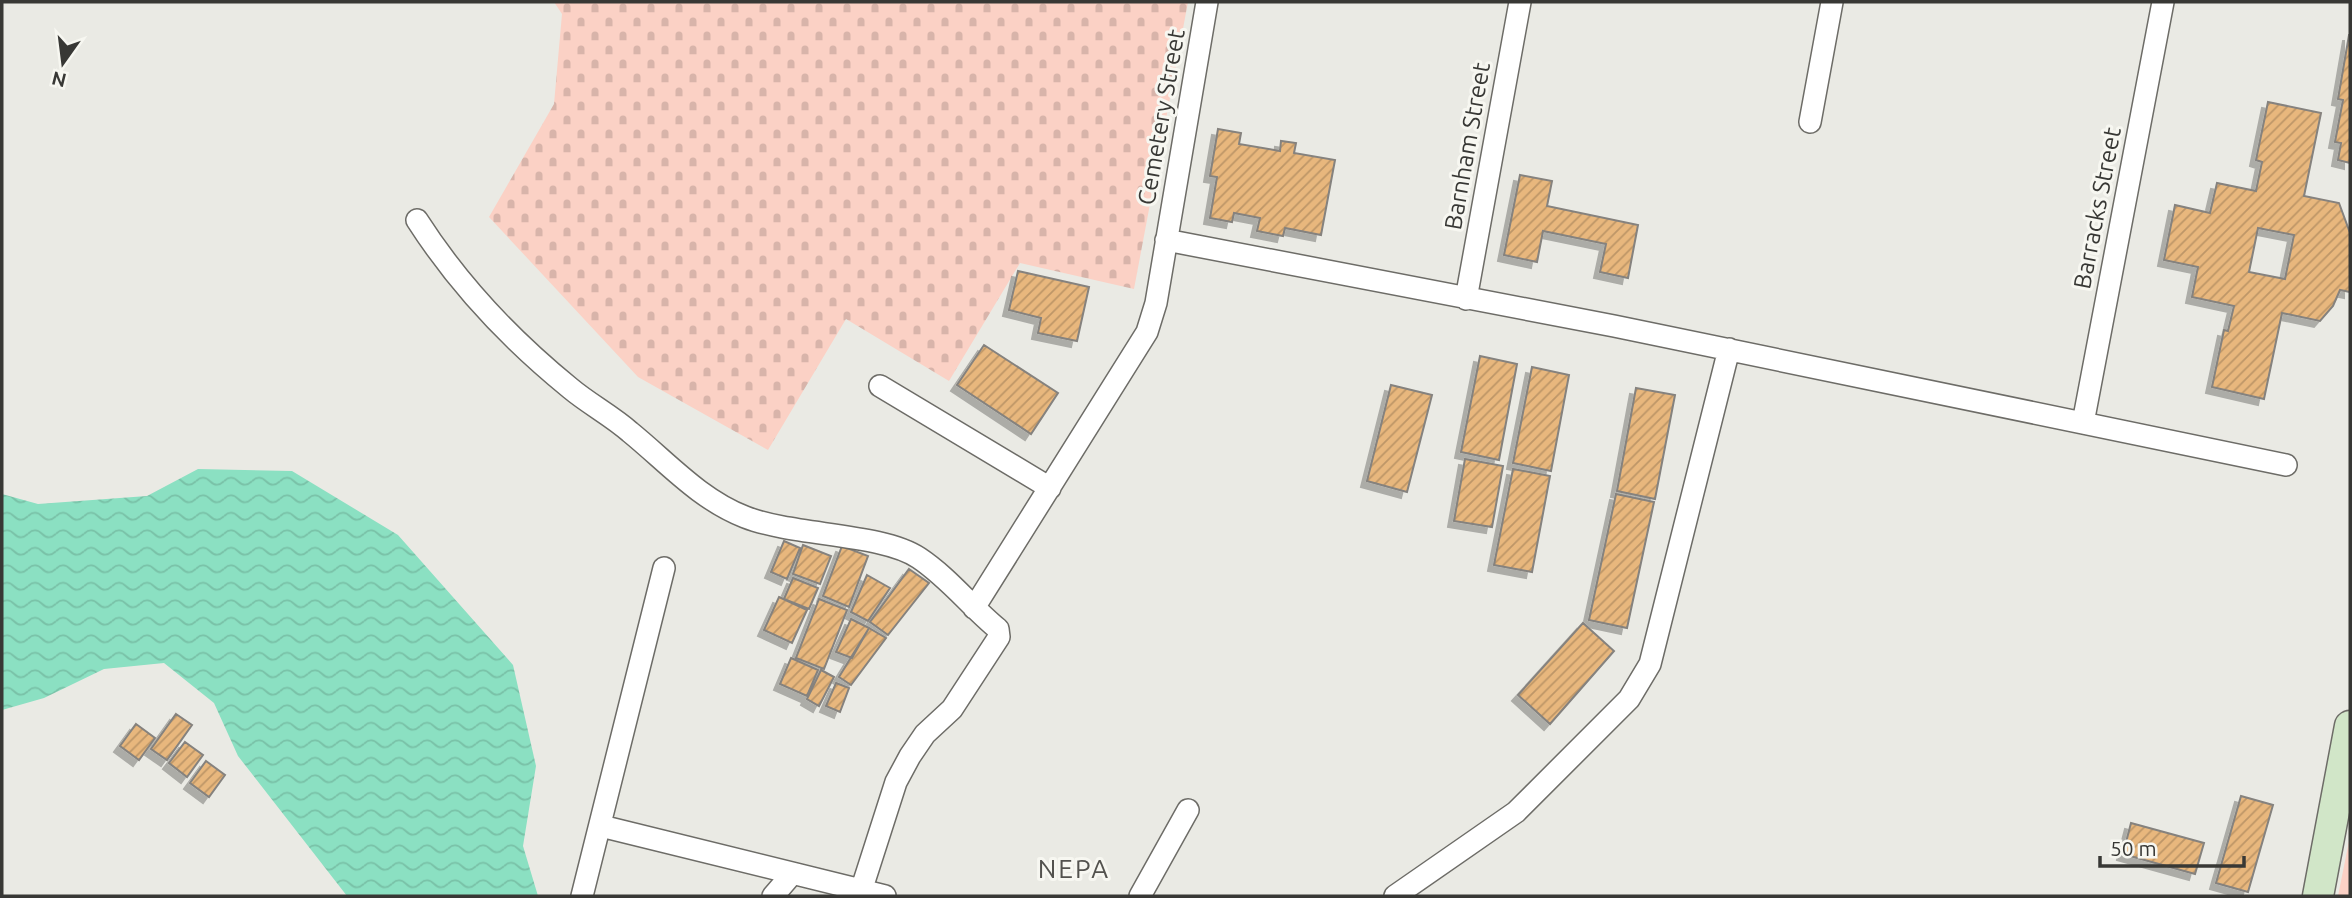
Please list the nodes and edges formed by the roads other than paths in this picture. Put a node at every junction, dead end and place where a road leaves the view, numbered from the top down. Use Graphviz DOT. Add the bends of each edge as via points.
graph roads {
  1 [pos="1207,2"];
  2 [pos="1520,2"];
  3 [pos="1832,2"];
  4 [pos="2162,2"];
  5 [pos="1810,122"];
  6 [pos="417,220"];
  7 [pos="1166,240"];
  8 [pos="1466,299"];
  9 [pos="1729,349"];
  10 [pos="880,386"];
  11 [pos="2083,423"];
  12 [pos="2286,465"];
  13 [pos="1050,488"];
  14 [pos="664,568"];
  15 [pos="974,608"];
  16 [pos="2350,726"];
  17 [pos="1188,810"];
  18 [pos="601,826"];
  19 [pos="792,874"];
  20 [pos="861,891"];
  21 [pos="582,896"];
  22 [pos="773,896"];
  23 [pos="886,896"];
  24 [pos="1140,896"];
  25 [pos="1395,896"];
  26 [pos="2318,896"];
  1 -- 7 [label="street, Cemetery Street"];
  2 -- 8 [label="street, Barnham Street"];
  3 -- 5 [label="street"];
  4 -- 11 [label="street, Barracks Street"];
  6 -- 15 [label="street" via="453,272 531,353 698,490 743,516 784,529 874,543 918,557"];
  7 -- 8 [label="street"];
  7 -- 13 [label="street, Cemetery Street" via="1147,331"];
  8 -- 9 [label="street"];
  9 -- 11 [label="street"];
  9 -- 25 [label="street" via="1650,664 1629,699 1516,812"];
  10 -- 13 [label="street"];
  11 -- 12 [label="street"];
  13 -- 15 [label="street, Cemetery Street"];
  14 -- 18 [label="street"];
  15 -- 20 [label="street" via="998,629 999,637 951,709 910,756 896,782"];
  16 -- 26 [label="street"];
  17 -- 24 [label="street"];
  18 -- 19 [label="street"];
  18 -- 21 [label="street"];
  19 -- 20 [label="street"];
  19 -- 22 [label="street"];
  20 -- 23 [label="street"];
}
